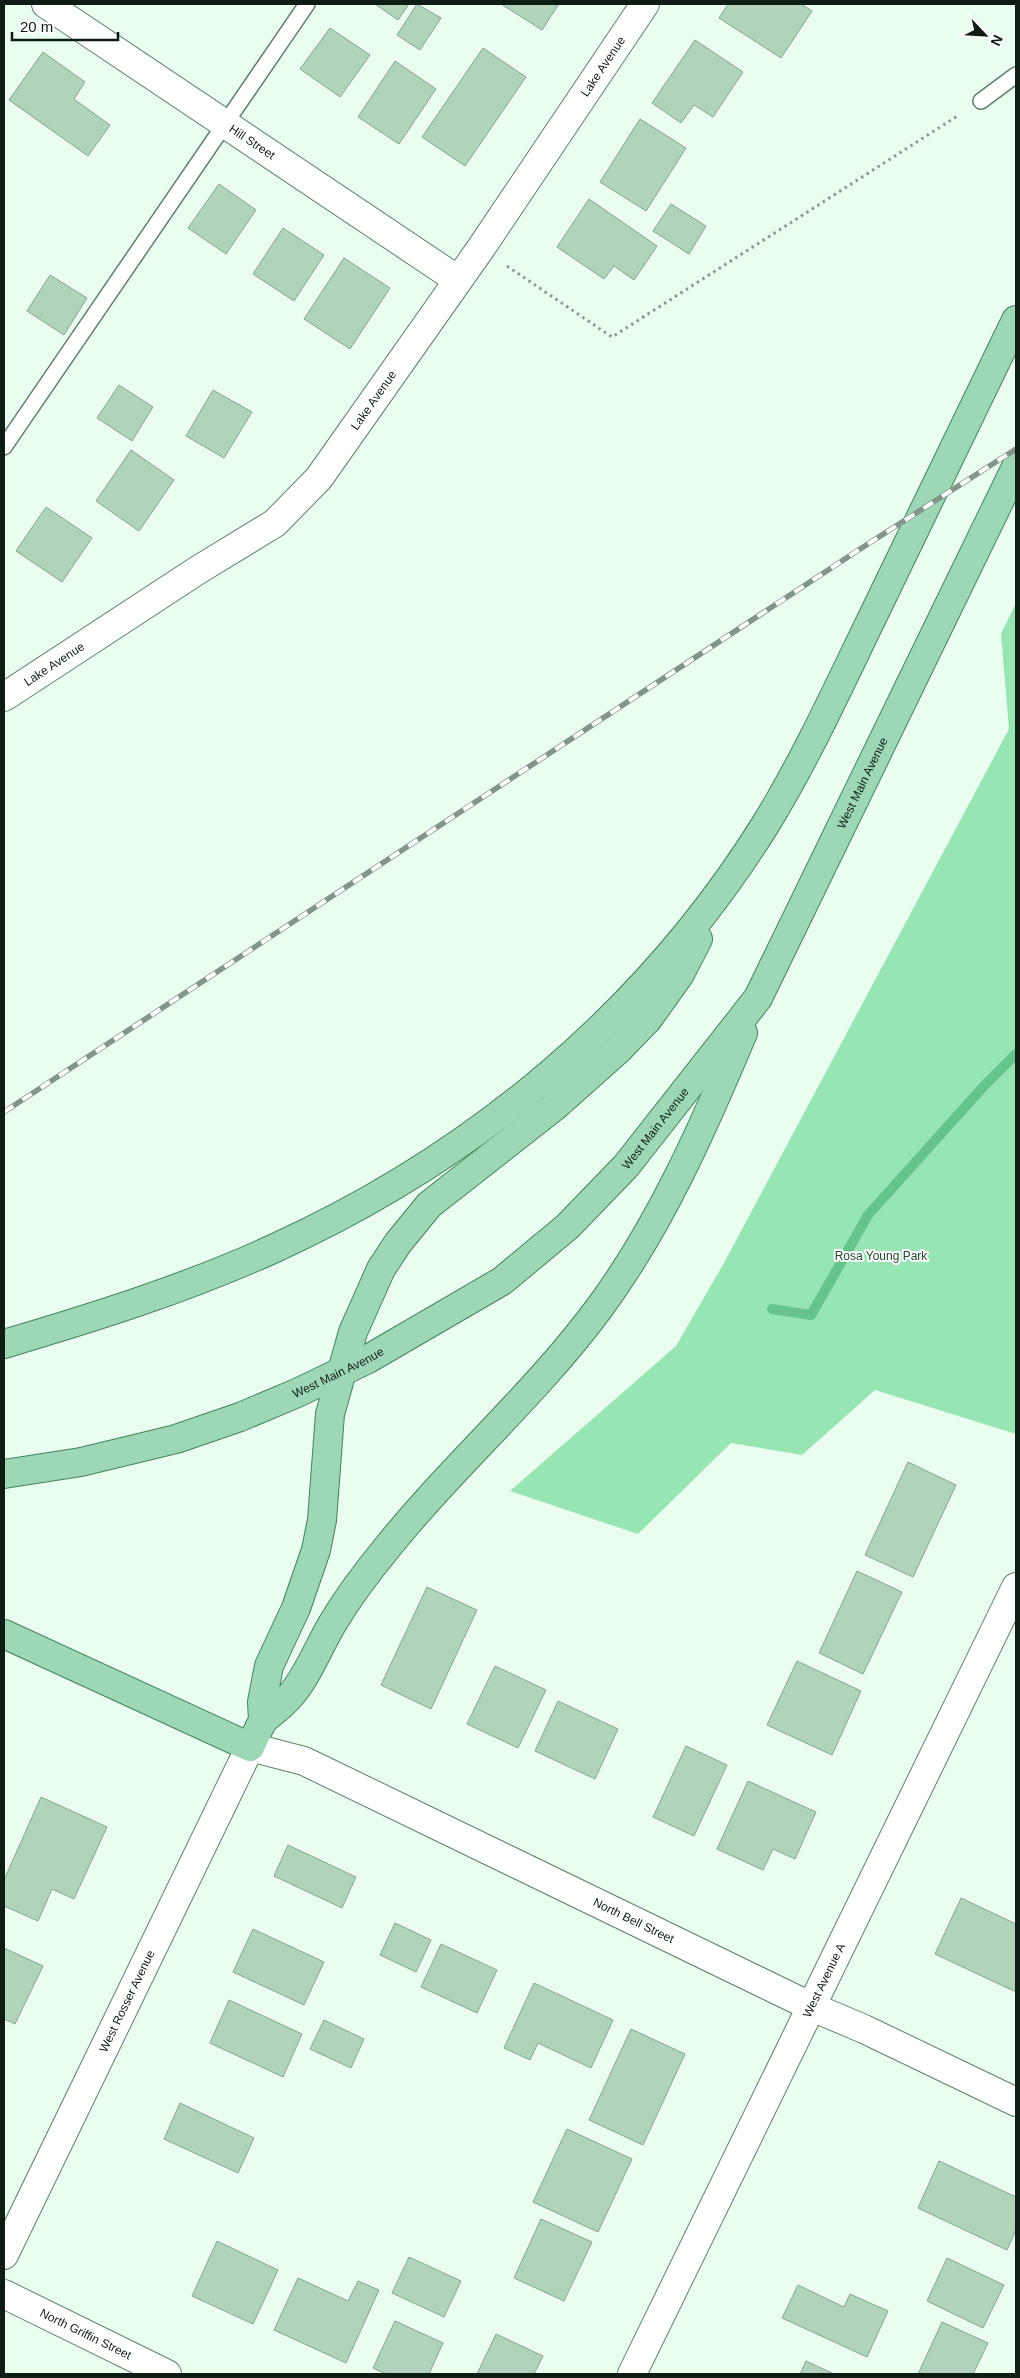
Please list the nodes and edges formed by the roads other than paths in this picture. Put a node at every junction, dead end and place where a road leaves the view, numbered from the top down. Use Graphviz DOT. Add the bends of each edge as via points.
graph roads {
  1 [pos="46,4"];
  2 [pos="307,4"];
  3 [pos="645,4"];
  4 [pos="1016,75"];
  5 [pos="981,101"];
  6 [pos="226,125"];
  7 [pos="458,280"];
  8 [pos="1016,320"];
  9 [pos="4,447"];
  10 [pos="1016,468"];
  11 [pos="4,697"];
  12 [pos="733,874"];
  13 [pos="758,998"];
  14 [pos="4,1344"];
  15 [pos="341,1374"];
  16 [pos="4,1474"];
  17 [pos="1016,1587"];
  18 [pos="4,1634"];
  19 [pos="263,1720"];
  20 [pos="250,1747"];
  21 [pos="812,2006"];
  22 [pos="1016,2102"];
  23 [pos="4,2256"];
  24 [pos="4,2294"];
  25 [pos="167,2374"];
  26 [pos="632,2374"];
  1 -- 6 [label="street, Hill Street"];
  2 -- 6 [label="lane"];
  3 -- 7 [label="street, Lake Avenue"];
  4 -- 5 [label="lane"];
  6 -- 7 [label="street, Hill Street"];
  6 -- 9 [label="lane"];
  7 -- 11 [label="street, Lake Avenue" via="319,478 275,523"];
  8 -- 12 [label="main road" via="818,730 768,820"];
  10 -- 13 [label="main road, West Main Avenue"];
  12 -- 14 [label="main road" via="664,962 595,1035 522,1099 438,1159 364,1204 274,1249 152,1296"];
  12 -- 15 [label="main road" via="680,974 648,1019 584,1082 446,1190 414,1223 381,1269 353,1332"];
  13 -- 15 [label="main road, West Main Avenue" via="626,1166 567,1227 502,1281"];
  13 -- 19 [label="main road" via="710,1113 678,1178 621,1277 546,1372 385,1549 334,1621 296,1689"];
  15 -- 16 [label="main road, West Main Avenue" via="240,1418 176,1439 81,1462"];
  15 -- 19 [label="main road" via="330,1414 323,1511 316,1550 296,1608 269,1666 262,1702"];
  17 -- 21 [label="street, West Avenue A"];
  18 -- 20 [label="main road"];
  19 -- 20 [label="main road"];
  20 -- 21 [label="street, North Bell Street" via="304,1760"];
  20 -- 23 [label="street, West Rosser Avenue"];
  21 -- 22 [label="street, North Bell Street"];
  21 -- 26 [label="street, West Avenue A"];
  24 -- 25 [label="street, North Griffin Street"];
}
